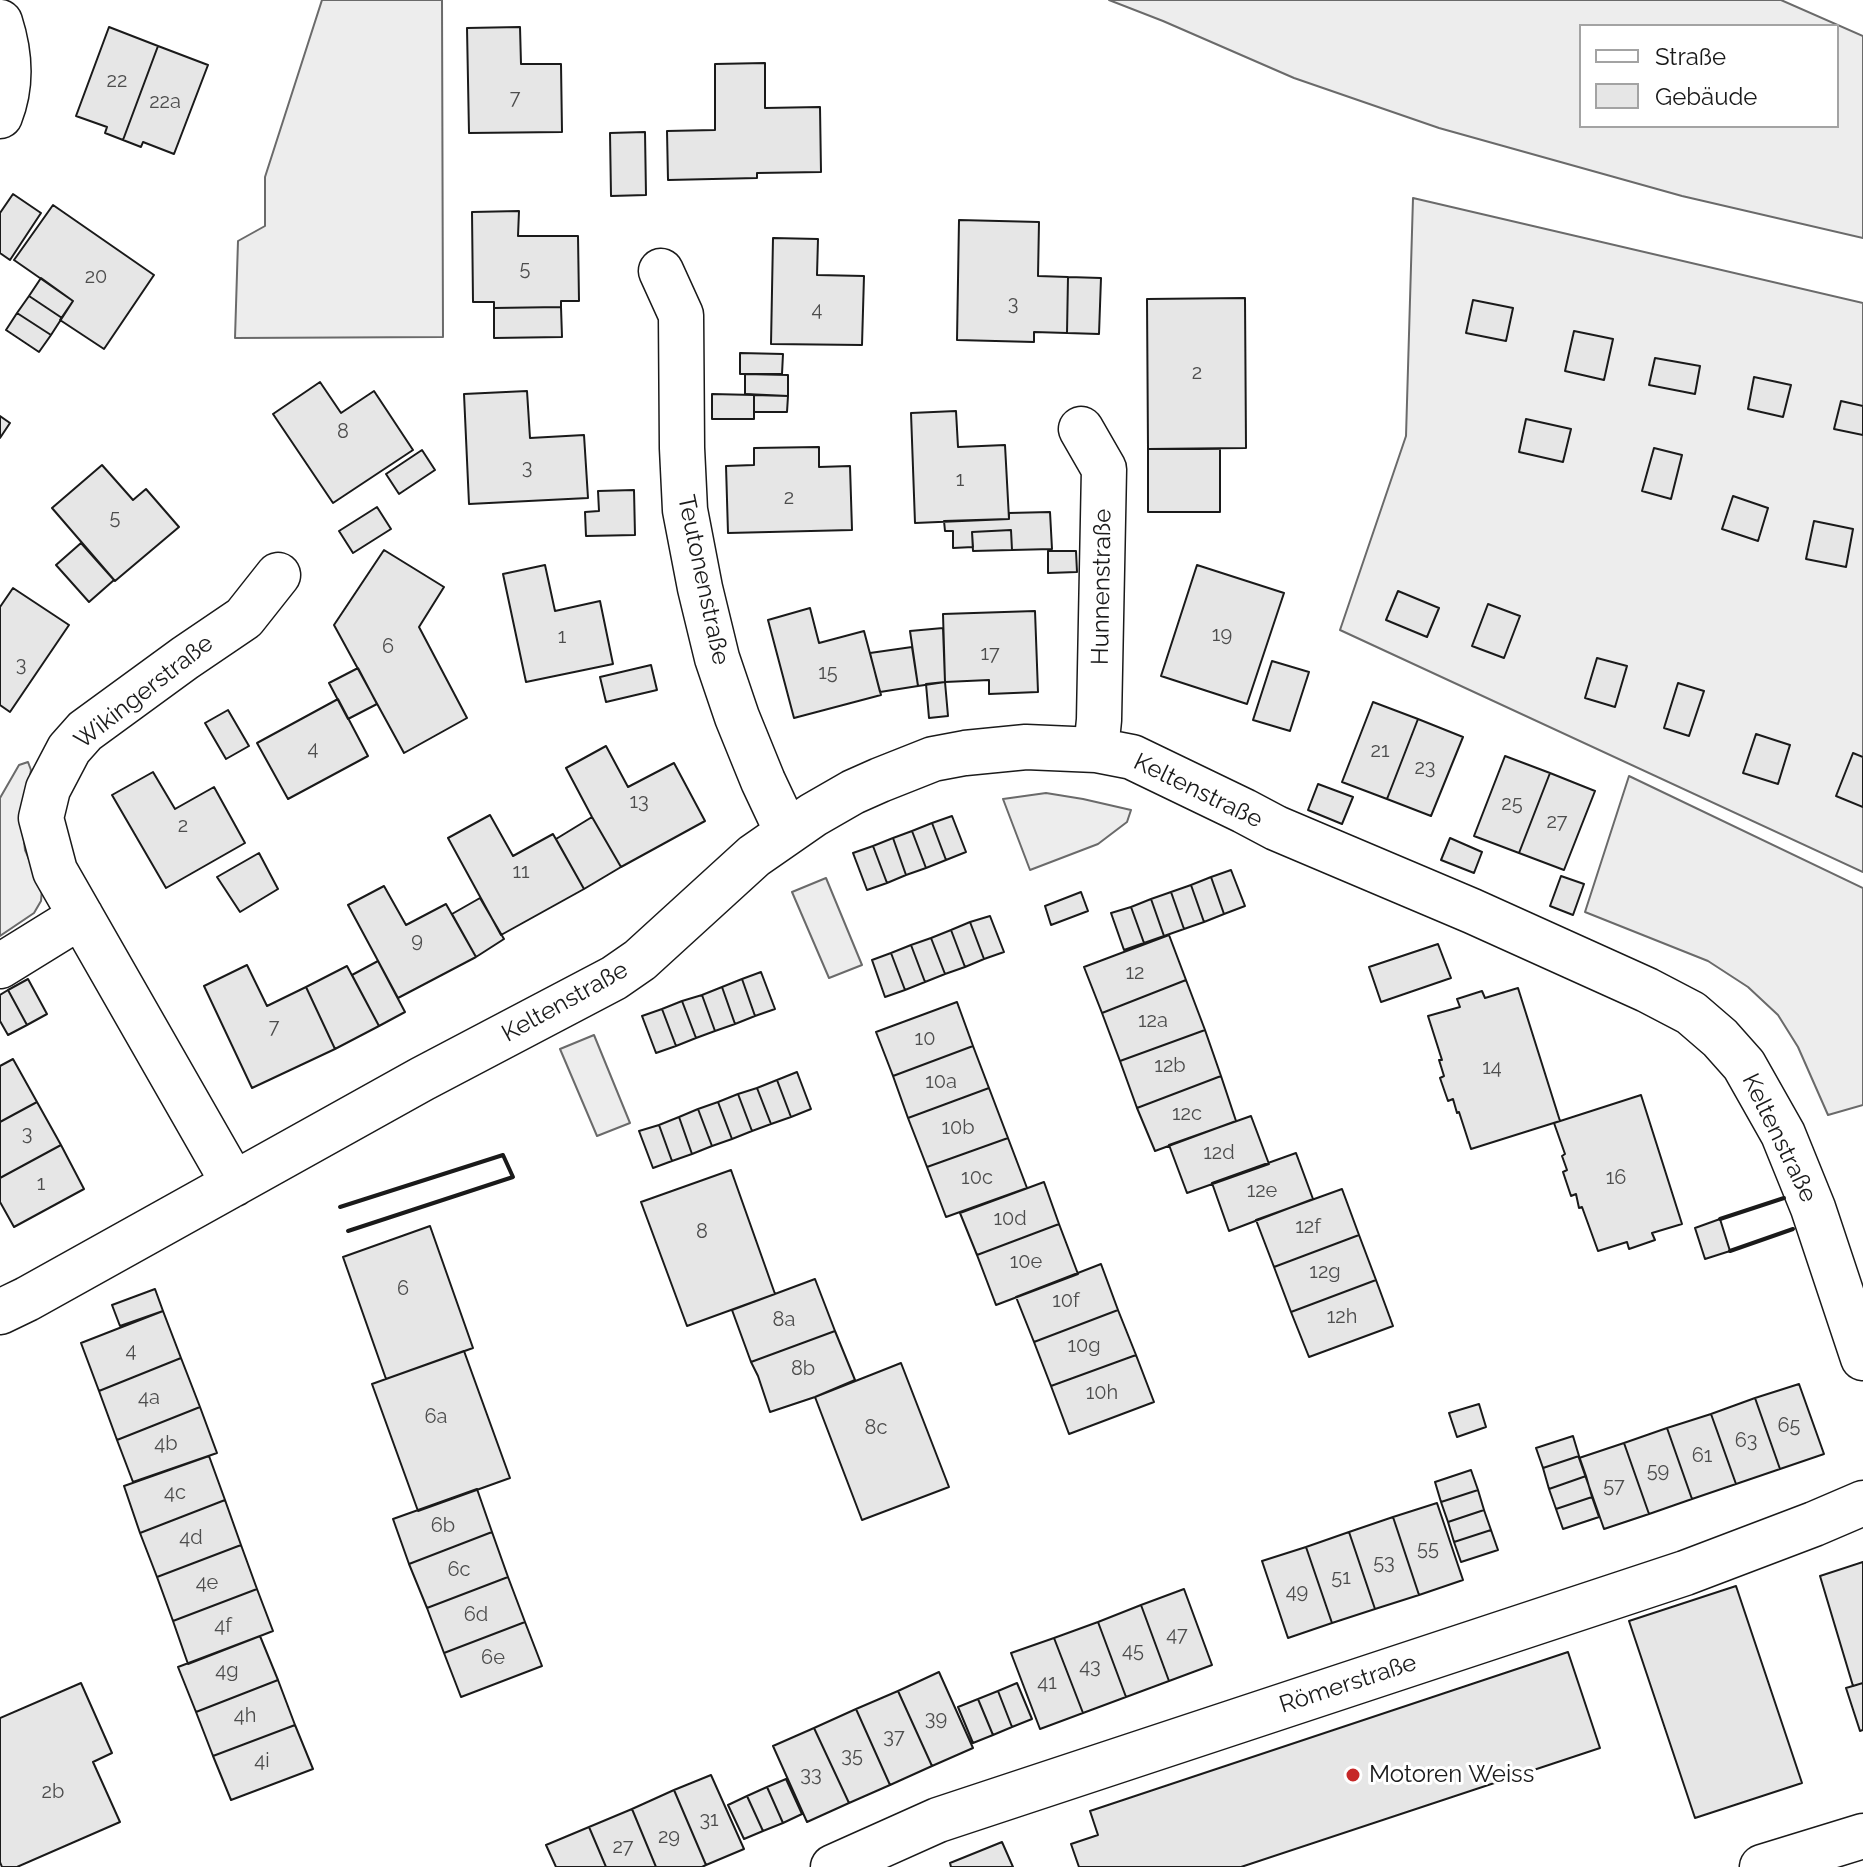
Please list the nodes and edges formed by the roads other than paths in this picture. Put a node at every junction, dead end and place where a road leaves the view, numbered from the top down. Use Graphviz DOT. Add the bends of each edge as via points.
graph roads {
  1 [pos="0,22"];
  2 [pos="0,116"];
  3 [pos="661,271"];
  4 [pos="1081,429"];
  5 [pos="278,575"];
  6 [pos="1096,750"];
  7 [pos="787,832"];
  8 [pos="81,916"];
  9 [pos="0,966"];
  10 [pos="234,1184"];
  11 [pos="0,1312"];
  12 [pos="1863,1358"];
  13 [pos="1863,1503"];
  14 [pos="1863,1836"];
  15 [pos="833,1867"];
  16 [pos="1762,1867"];
  1 -- 2 [label="street" via="9,70"];
  3 -- 7 [label="street, Teutonenstraße" via="681,315 685,510 700,588 737,717"];
  4 -- 6 [label="street, Hunnenstraße" via="1104,469"];
  5 -- 8 [label="street, Wikingerstraße" via="244,618 85,731 69,749 48,789 41,818 55,871"];
  6 -- 7 [label="street, Keltenstraße" via="1026,747 933,759 853,792"];
  6 -- 12 [label="street, Keltenstraße" via="1132,757 1276,828 1484,916 1691,1013 1744,1065 1783,1134"];
  7 -- 10 [label="street, Keltenstraße" via="614,978"];
  8 -- 9 [label="street"];
  8 -- 10 [label="street, Wikingerstraße"];
  10 -- 11 [label="street, Keltenstraße"];
  13 -- 15 [label="street, Römerstraße" via="1685,1573 938,1820"];
  14 -- 16 [label="street"];
}
